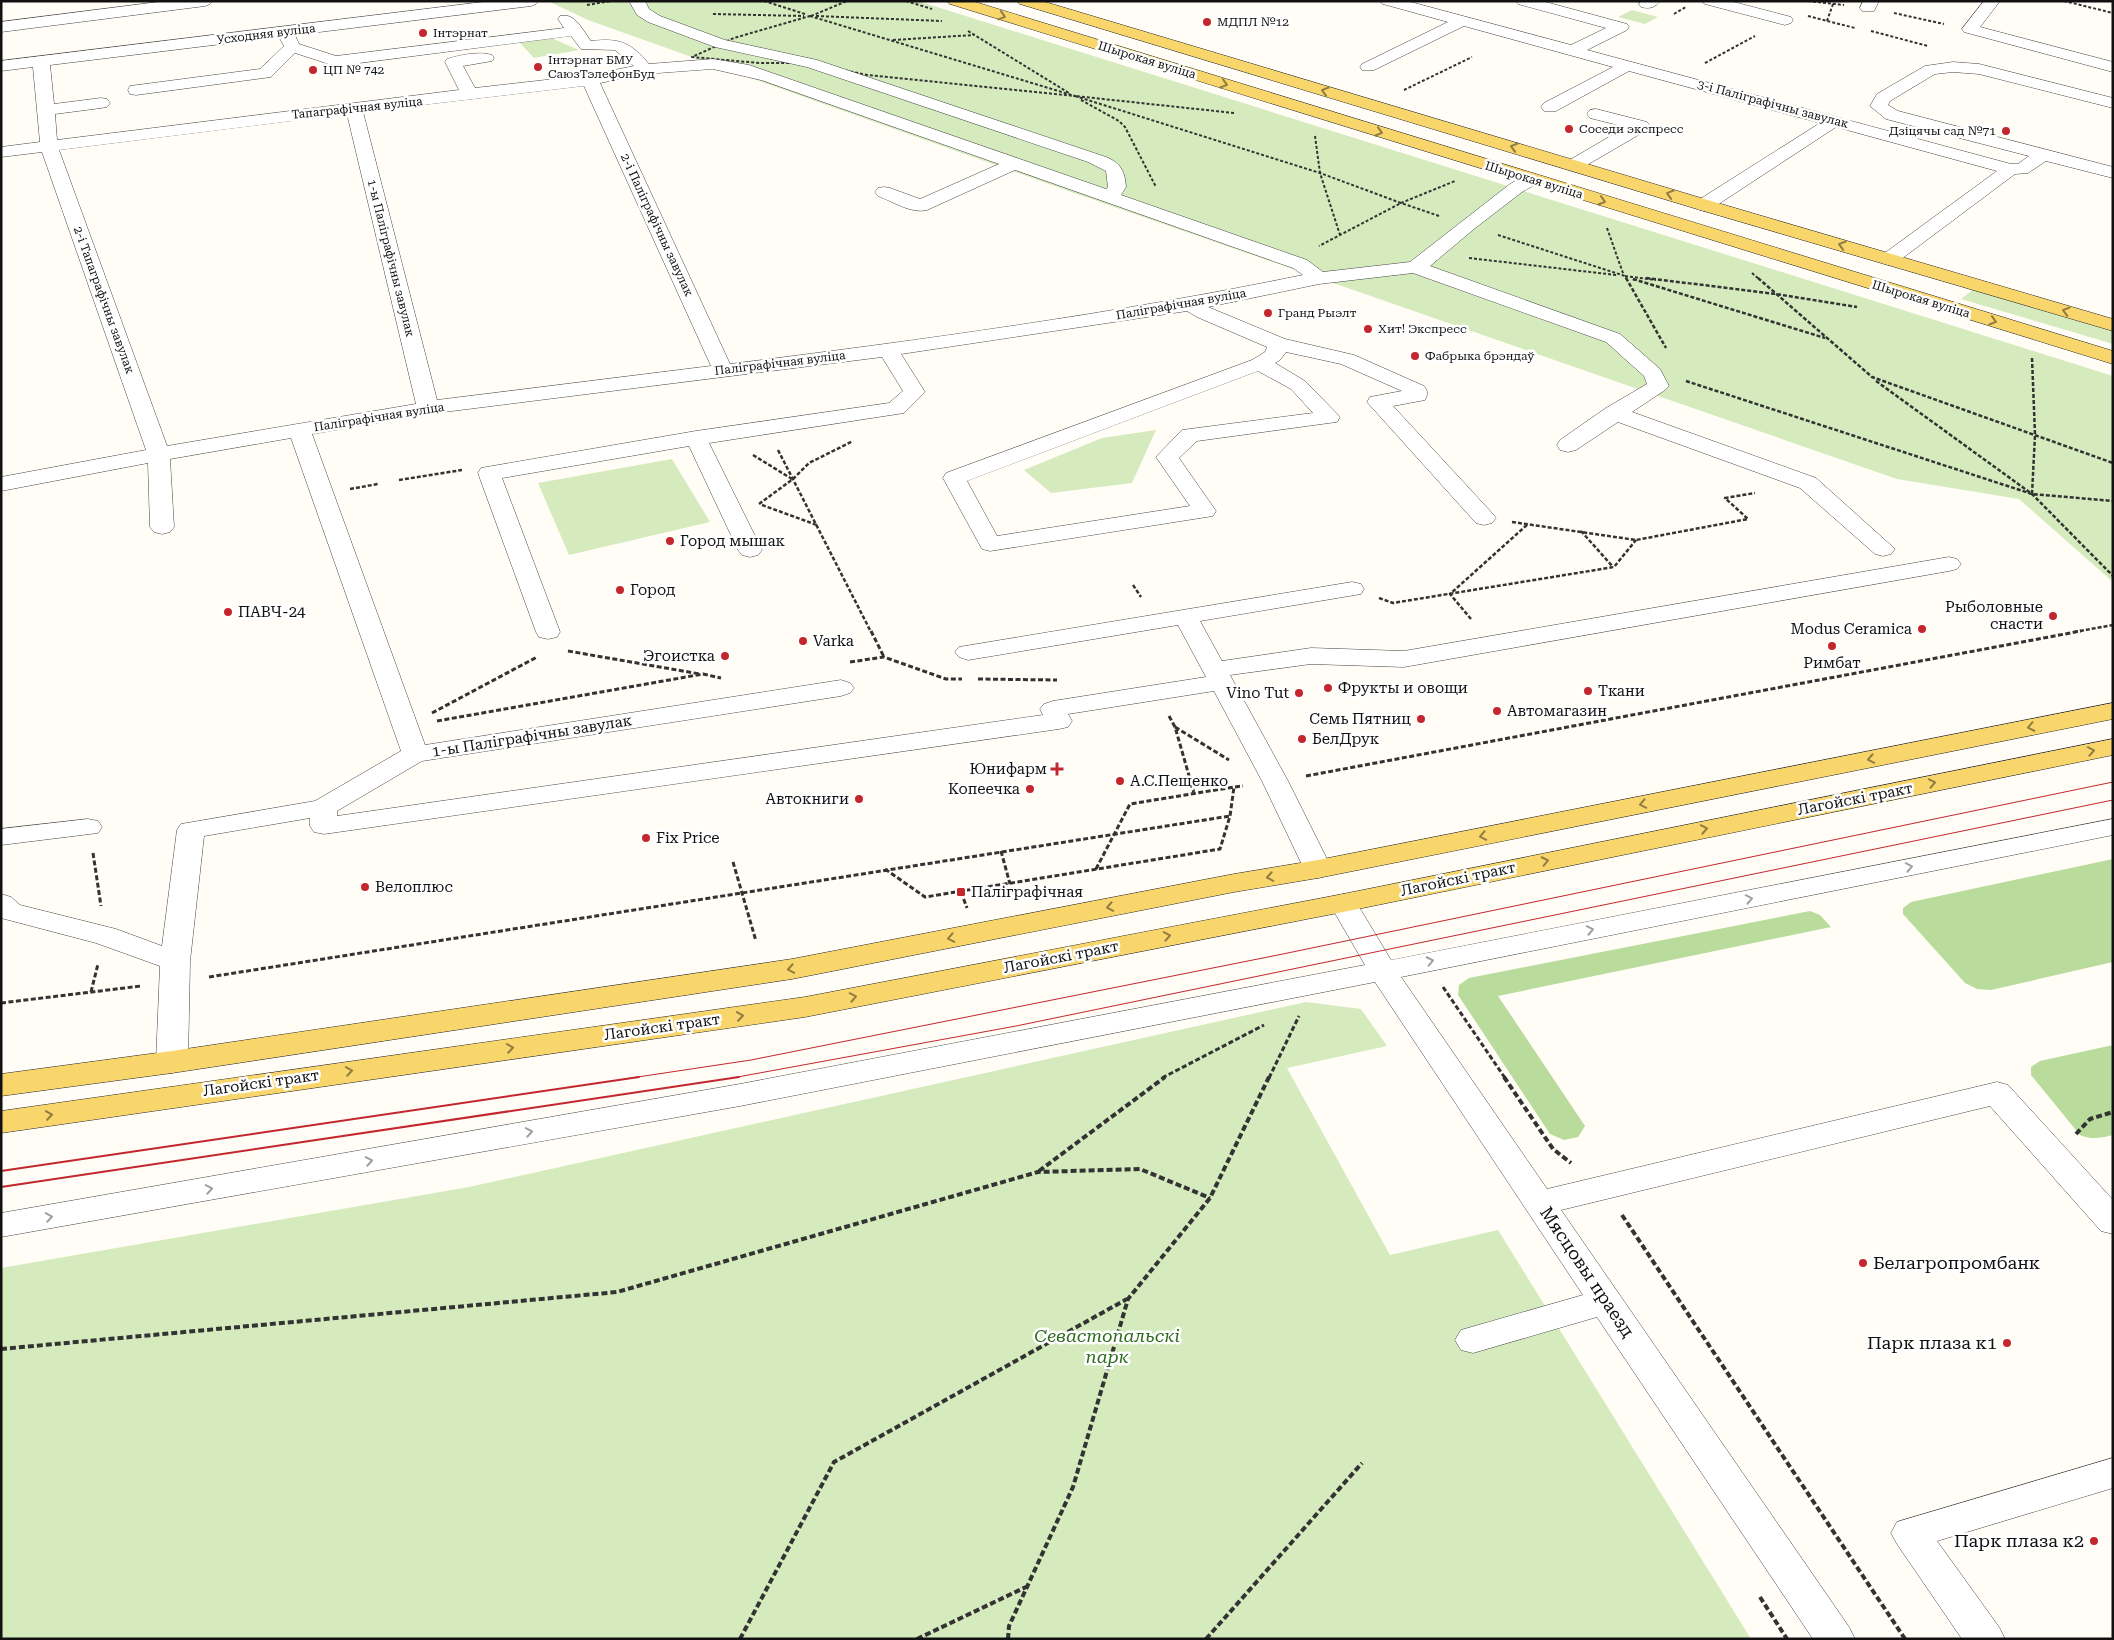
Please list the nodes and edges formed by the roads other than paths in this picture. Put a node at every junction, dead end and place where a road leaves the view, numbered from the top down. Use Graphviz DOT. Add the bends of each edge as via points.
graph roads {
  1 [pos="205,1"];
  2 [pos="637,1"];
  3 [pos="955,1"];
  4 [pos="1388,1"];
  5 [pos="1451,1"];
  6 [pos="1523,1"];
  7 [pos="1710,1"];
  8 [pos="1992,1"];
  9 [pos="523,2"];
  10 [pos="1031,2"];
  11 [pos="185,4"];
  12 [pos="1423,7"];
  13 [pos="149,16"];
  14 [pos="1785,20"];
  15 [pos="1463,21"];
  16 [pos="286,24"];
  17 [pos="1,27"];
  18 [pos="587,46"];
  19 [pos="159,47"];
  20 [pos="292,47"];
  21 [pos="568,48"];
  22 [pos="1574,50"];
  23 [pos="520,54"];
  24 [pos="41,62"];
  25 [pos="1628,65"];
  26 [pos="1,66"];
  27 [pos="1368,67"];
  28 [pos="2113,67"];
  29 [pos="645,69"];
  30 [pos="590,80"];
  31 [pos="136,90"];
  32 [pos="470,95"];
  33 [pos="101,103"];
  34 [pos="2113,103"];
  35 [pos="1550,107"];
  36 [pos="354,109"];
  37 [pos="46,110"];
  38 [pos="1596,114"];
  39 [pos="1834,121"];
  40 [pos="49,146"];
  41 [pos="1,152"];
  42 [pos="2042,156"];
  43 [pos="1015,163"];
  44 [pos="1574,165"];
  45 [pos="2011,169"];
  46 [pos="2113,173"];
  47 [pos="1532,179"];
  48 [pos="884,192"];
  49 [pos="1110,196"];
  50 [pos="1704,205"];
  51 [pos="1889,259"];
  52 [pos="1415,266"];
  53 [pos="1943,275"];
  54 [pos="1319,278"];
  55 [pos="1913,296"];
  56 [pos="1191,304"];
  57 [pos="2113,325"];
  58 [pos="1279,344"];
  59 [pos="888,350"];
  60 [pos="2113,358"];
  61 [pos="1259,364"];
  62 [pos="723,370"];
  63 [pos="428,408"];
  64 [pos="1614,413"];
  65 [pos="299,430"];
  66 [pos="696,438"];
  67 [pos="1568,445"];
  68 [pos="159,454"];
  69 [pos="1,484"];
  70 [pos="1484,518"];
  71 [pos="162,527"];
  72 [pos="1882,549"];
  73 [pos="750,550"];
  74 [pos="1949,564"];
  75 [pos="1352,589"];
  76 [pos="1186,616"];
  77 [pos="550,640"];
  78 [pos="968,652"];
  79 [pos="1218,676"];
  80 [pos="841,688"];
  81 [pos="2113,711"];
  82 [pos="2113,747"];
  83 [pos="415,754"];
  84 [pos="323,808"];
  85 [pos="88,826"];
  86 [pos="2113,827"];
  87 [pos="1,837"];
  88 [pos="1318,869"];
  89 [pos="1,903"];
  90 [pos="1343,903"];
  91 [pos="1383,971"];
  92 [pos="175,972"];
  93 [pos="172,1062"];
  94 [pos="1,1085"];
  95 [pos="1,1122"];
  96 [pos="1540,1203"];
  97 [pos="2113,1222"];
  98 [pos="1,1225"];
  99 [pos="1606,1301"];
  100 [pos="1473,1340"];
  101 [pos="2113,1473"];
  102 [pos="1836,1639"];
  103 [pos="1985,1639"];
  1 -- 11 [label="street"];
  2 -- 49 [label="street" via="647,16 721,44 811,63 1094,158 1112,167 1117,174 1117,187"];
  3 -- 47 [label="main road, Шырокая вуліца, one-way"];
  4 -- 12 [label="street, 3-і Паліграфічны завулак"];
  5 -- 12 [label="street"];
  6 -- 22 [label="street" via="1621,27"];
  7 -- 14 [label="street"];
  8 -- 28 [label="street" via="1970,29"];
  9 -- 16 [label="street, Усходняя вуліца"];
  44 -- 10 [label="main road, Шырокая вуліца, one-way"];
  11 -- 13 [label="street"];
  11 -- 16 [label="street" via="196,22"];
  12 -- 15 [label="street, 3-і Паліграфічны завулак"];
  13 -- 17 [label="street"];
  13 -- 19 [label="street"];
  15 -- 22 [label="street, 3-і Паліграфічны завулак"];
  15 -- 27 [label="street"];
  16 -- 19 [label="street, Усходняя вуліца"];
  16 -- 20 [label="street"];
  18 -- 20 [label="street" via="570,25 334,60"];
  18 -- 21 [label="street"];
  18 -- 29 [label="street" via="612,44 626,48"];
  19 -- 24 [label="street, Усходняя вуліца"];
  20 -- 31 [label="street" via="265,73"];
  22 -- 25 [label="street, 3-і Паліграфічны завулак"];
  23 -- 32 [label="street" via="453,62"];
  24 -- 26 [label="street, Усходняя вуліца"];
  24 -- 37 [label="street, 2-і Тапаграфічны завулак"];
  25 -- 35 [label="street"];
  25 -- 39 [label="street, 3-і Паліграфічны завулак"];
  29 -- 30 [label="street, Тапаграфічная вуліца"];
  29 -- 43 [label="street, Тапаграфічная вуліца" via="713,64 743,69"];
  30 -- 32 [label="street, Тапаграфічная вуліца"];
  30 -- 62 [label="street, 2-і Паліграфічны завулак"];
  32 -- 36 [label="street, Тапаграфічная вуліца"];
  33 -- 37 [label="street"];
  34 -- 42 [label="street" via="1979,69 1953,67 1931,70 1883,98 1879,106 1892,115"];
  36 -- 40 [label="street, Тапаграфічная вуліца"];
  36 -- 63 [label="street, 1-ы Паліграфічны завулак"];
  37 -- 40 [label="street, 2-і Тапаграфічны завулак"];
  38 -- 44 [label="street" via="1641,126"];
  39 -- 45 [label="street, 3-і Паліграфічны завулак"];
  39 -- 50 [label="street"];
  40 -- 41 [label="street, Тапаграфічная вуліца"];
  40 -- 68 [label="street, 2-і Тапаграфічны завулак"];
  42 -- 45 [label="street" via="2022,169"];
  42 -- 46 [label="street"];
  43 -- 48 [label="street" via="920,206"];
  43 -- 49 [label="street, Тапаграфічная вуліца"];
  50 -- 44 [label="main road, Шырокая вуліца, one-way"];
  45 -- 51 [label="street"];
  47 -- 52 [label="street, Паліграфічная вуліца"];
  47 -- 55 [label="main road, Шырокая вуліца, one-way"];
  49 -- 54 [label="street, Тапаграфічная вуліца" via="1300,264"];
  51 -- 50 [label="main road, Шырокая вуліца, one-way"];
  51 -- 53 [label="main road, Шырокая вуліца"];
  52 -- 54 [label="street, Паліграфічная вуліца"];
  52 -- 64 [label="street" via="1613,338 1653,372 1658,386"];
  53 -- 55 [label="main road"];
  57 -- 53 [label="main road, Шырокая вуліца, one-way"];
  54 -- 56 [label="street, Паліграфічная вуліца"];
  55 -- 60 [label="main road, Шырокая вуліца, one-way"];
  56 -- 58 [label="street" via="1204,313"];
  56 -- 59 [label="street, Паліграфічная вуліца"];
  58 -- 61 [label="street" via="1272,356"];
  58 -- 70 [label="street" via="1347,360 1418,390 1417,395 1378,402"];
  59 -- 62 [label="street, Паліграфічная вуліца"];
  59 -- 66 [label="street" via="914,392 896,408"];
  61 -- 61 [label="street" via="1298,384 1329,417 1190,434 1167,457 1205,511 990,544 954,478"];
  62 -- 63 [label="street, Паліграфічная вуліца"];
  63 -- 65 [label="street, Паліграфічная вуліца"];
  64 -- 67 [label="street"];
  64 -- 72 [label="street" via="1808,483"];
  65 -- 68 [label="street, Паліграфічная вуліца"];
  65 -- 83 [label="street, 1-ы Паліграфічны завулак"];
  66 -- 73 [label="street"];
  66 -- 77 [label="street" via="489,473"];
  68 -- 69 [label="street, Паліграфічная вуліца"];
  68 -- 71 [label="street, 2-і Тапаграфічны завулак"];
  74 -- 79 [label="street" via="1420,656 1311,656"];
  75 -- 76 [label="street"];
  76 -- 78 [label="street"];
  76 -- 79 [label="street"];
  79 -- 84 [label="street" via="1156,691 1053,709 1059,721 324,826"];
  79 -- 88 [label="street"];
  80 -- 83 [label="street, 1-ы Паліграфічны завулак"];
  81 -- 88 [label="main road, one-way"];
  90 -- 82 [label="main road, Лагойскі тракт, one-way"];
  83 -- 84 [label="street"];
  84 -- 92 [label="street" via="191,830"];
  85 -- 87 [label="street"];
  91 -- 86 [label="street, one-way"];
  88 -- 90 [label="main road"];
  88 -- 93 [label="main road, one-way" via="792,970"];
  89 -- 92 [label="street" via="10,911 106,936"];
  90 -- 91 [label="street, Мясцовы праезд"];
  95 -- 90 [label="main road, Лагойскі тракт, one-way" via="805,1007"];
  91 -- 96 [label="street, Мясцовы праезд"];
  98 -- 91 [label="street, one-way" via="740,1095"];
  92 -- 93 [label="street"];
  93 -- 94 [label="main road"];
  96 -- 97 [label="street" via="1997,1093"];
  96 -- 99 [label="street, Мясцовы праезд"];
  99 -- 100 [label="street"];
  99 -- 102 [label="street, Мясцовы праезд"];
  101 -- 103 [label="street" via="1910,1533"];
}
